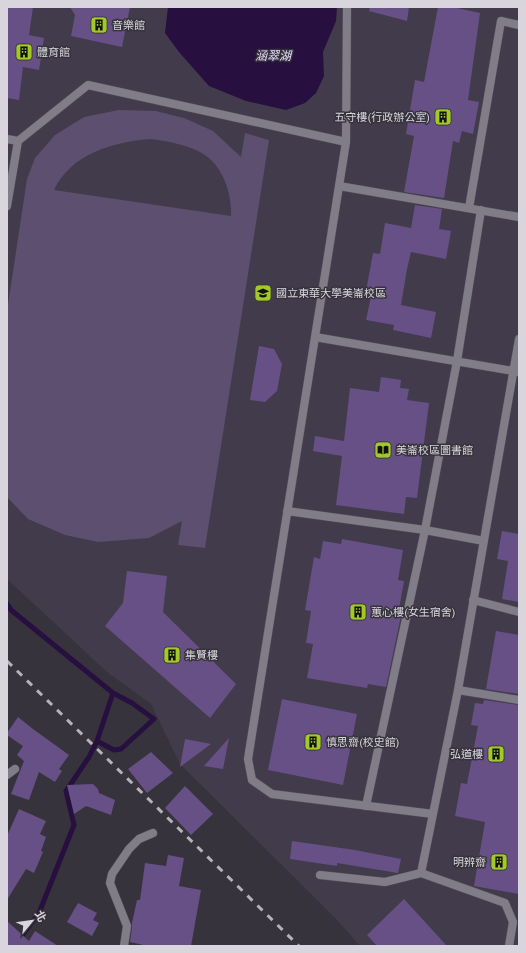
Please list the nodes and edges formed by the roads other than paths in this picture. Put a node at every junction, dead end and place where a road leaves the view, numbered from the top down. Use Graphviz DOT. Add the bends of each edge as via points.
graph roads {
  1 [pos="347,7"];
  2 [pos="519,25"];
  3 [pos="7,139"];
  4 [pos="18,141"];
  5 [pos="346,142"];
  6 [pos="339,186"];
  7 [pos="7,206"];
  8 [pos="469,208"];
  9 [pos="482,210"];
  10 [pos="519,217"];
  11 [pos="315,337"];
  12 [pos="519,339"];
  13 [pos="456,361"];
  14 [pos="516,371"];
  15 [pos="287,511"];
  16 [pos="425,530"];
  17 [pos="484,541"];
  18 [pos="473,600"];
  19 [pos="519,612"];
  20 [pos="458,690"];
  21 [pos="519,700"];
  22 [pos="15,769"];
  23 [pos="7,775"];
  24 [pos="366,806"];
  25 [pos="433,814"];
  26 [pos="153,833"];
  27 [pos="421,873"];
  28 [pos="320,875"];
  29 [pos="124,946"];
  30 [pos="509,946"];
  1 -- 5 [label="lane"];
  2 -- 8 [label="lane" via="501,21"];
  3 -- 4 [label="lane"];
  4 -- 5 [label="lane" via="88,84"];
  4 -- 7 [label="lane"];
  5 -- 6 [label="lane"];
  6 -- 8 [label="lane"];
  6 -- 11 [label="lane"];
  8 -- 9 [label="lane"];
  9 -- 10 [label="lane"];
  9 -- 13 [label="lane"];
  11 -- 13 [label="lane"];
  11 -- 15 [label="lane"];
  12 -- 14 [label="lane"];
  13 -- 14 [label="lane"];
  13 -- 16 [label="lane"];
  14 -- 17 [label="lane"];
  15 -- 16 [label="lane"];
  15 -- 24 [label="lane" via="248,758 252,780 272,794"];
  16 -- 17 [label="lane"];
  16 -- 24 [label="lane"];
  17 -- 18 [label="lane"];
  18 -- 19 [label="lane"];
  18 -- 20 [label="lane"];
  20 -- 21 [label="lane"];
  20 -- 25 [label="lane"];
  22 -- 23 [label="lane"];
  24 -- 25 [label="lane"];
  25 -- 27 [label="lane"];
  26 -- 29 [label="lane" via="139,839 129,849 112,874 110,883 127,926"];
  27 -- 28 [label="lane" via="386,882"];
  27 -- 30 [label="lane" via="505,903 513,922"];
}
